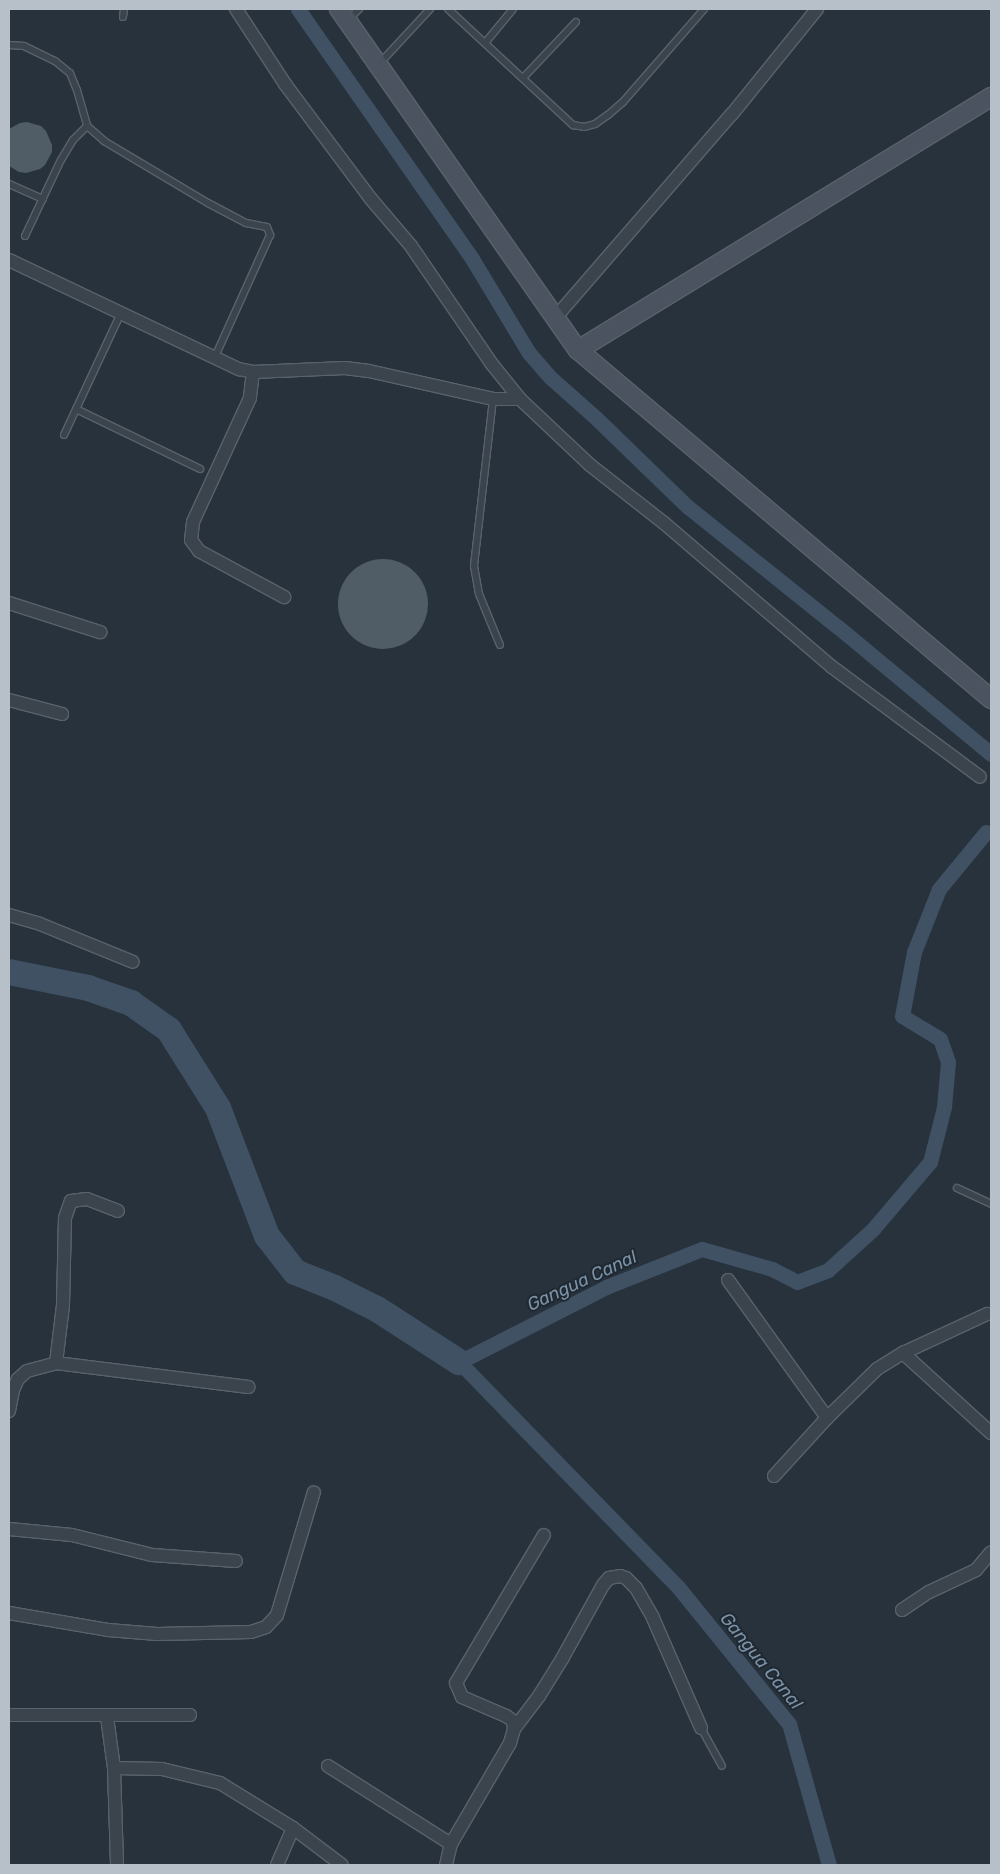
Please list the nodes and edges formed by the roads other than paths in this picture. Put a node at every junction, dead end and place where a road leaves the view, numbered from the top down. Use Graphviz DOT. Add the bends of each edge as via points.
graph roads {
  1 [pos="124,9"];
  2 [pos="236,9"];
  3 [pos="430,9"];
  4 [pos="448,9"];
  5 [pos="513,9"];
  6 [pos="704,9"];
  7 [pos="817,9"];
  8 [pos="348,13"];
  9 [pos="123,17"];
  10 [pos="576,22"];
  11 [pos="485,43"];
  12 [pos="9,45"];
  13 [pos="377,66"];
  14 [pos="523,78"];
  15 [pos="991,97"];
  16 [pos="87,126"];
  17 [pos="9,184"];
  18 [pos="43,199"];
  19 [pos="25,236"];
  20 [pos="9,260"];
  21 [pos="120,313"];
  22 [pos="555,318"];
  23 [pos="578,350"];
  24 [pos="215,357"];
  25 [pos="253,372"];
  26 [pos="493,399"];
  27 [pos="520,399"];
  28 [pos="76,409"];
  29 [pos="64,435"];
  30 [pos="200,469"];
  31 [pos="284,597"];
  32 [pos="9,603"];
  33 [pos="100,632"];
  34 [pos="500,645"];
  35 [pos="991,699"];
  36 [pos="9,700"];
  37 [pos="62,714"];
  38 [pos="980,777"];
  39 [pos="9,915"];
  40 [pos="133,962"];
  41 [pos="957,1188"];
  42 [pos="991,1204"];
  43 [pos="118,1211"];
  44 [pos="728,1280"];
  45 [pos="990,1314"];
  46 [pos="903,1352"];
  47 [pos="56,1363"];
  48 [pos="249,1386"];
  49 [pos="9,1411"];
  50 [pos="827,1418"];
  51 [pos="991,1433"];
  52 [pos="774,1476"];
  53 [pos="314,1492"];
  54 [pos="9,1529"];
  55 [pos="544,1535"];
  56 [pos="991,1552"];
  57 [pos="236,1561"];
  58 [pos="902,1610"];
  59 [pos="9,1613"];
  60 [pos="9,1715"];
  61 [pos="190,1715"];
  62 [pos="107,1717"];
  63 [pos="514,1728"];
  64 [pos="700,1728"];
  65 [pos="328,1766"];
  66 [pos="722,1766"];
  67 [pos="114,1768"];
  68 [pos="293,1828"];
  69 [pos="452,1844"];
  70 [pos="117,1865"];
  71 [pos="277,1865"];
  72 [pos="342,1865"];
  73 [pos="446,1865"];
  1 -- 9 [label="lane"];
  2 -- 27 [label="street" via="284,84 371,200 411,246"];
  3 -- 13 [label="lane"];
  4 -- 11 [label="lane"];
  5 -- 11 [label="lane"];
  6 -- 14 [label="lane" via="623,102 595,124 573,125"];
  7 -- 22 [label="street" via="732,114"];
  8 -- 13 [label="street"];
  10 -- 14 [label="lane"];
  11 -- 14 [label="lane"];
  12 -- 16 [label="lane" via="24,46 55,60 70,73"];
  13 -- 22 [label="street"];
  15 -- 23 [label="street"];
  16 -- 18 [label="lane" via="73,140"];
  16 -- 24 [label="lane" via="104,141 208,204 246,223 266,227 270,235"];
  17 -- 18 [label="lane"];
  18 -- 19 [label="lane"];
  20 -- 21 [label="street"];
  21 -- 24 [label="street"];
  21 -- 28 [label="lane"];
  22 -- 23 [label="street"];
  23 -- 35 [label="street"];
  24 -- 25 [label="street"];
  25 -- 26 [label="street" via="345,368"];
  25 -- 31 [label="street" via="250,398 195,517 191,540 200,551"];
  26 -- 27 [label="street"];
  26 -- 34 [label="lane" via="474,566 479,594"];
  27 -- 38 [label="street" via="590,465 664,523 832,667"];
  28 -- 29 [label="lane"];
  28 -- 30 [label="lane"];
  32 -- 33 [label="street"];
  36 -- 37 [label="street"];
  39 -- 40 [label="street" via="40,924"];
  41 -- 42 [label="lane"];
  43 -- 47 [label="street" via="87,1199 71,1201 65,1218 63,1305"];
  44 -- 50 [label="street"];
  45 -- 46 [label="street"];
  46 -- 50 [label="street" via="877,1368"];
  46 -- 51 [label="street"];
  47 -- 48 [label="street"];
  47 -- 49 [label="street" via="27,1371 18,1380"];
  50 -- 52 [label="street"];
  53 -- 59 [label="street" via="277,1614 266,1628 251,1632 157,1634 108,1630"];
  54 -- 57 [label="street" via="72,1535 152,1554"];
  55 -- 63 [label="street" via="456,1683 462,1697 506,1716"];
  56 -- 58 [label="street" via="976,1570 929,1592"];
  60 -- 62 [label="street"];
  61 -- 62 [label="street"];
  62 -- 67 [label="street"];
  63 -- 64 [label="street" via="558,1666 603,1585 609,1578 620,1576 636,1588 653,1618"];
  63 -- 69 [label="street" via="510,1743"];
  64 -- 66 [label="lane"];
  65 -- 69 [label="street"];
  67 -- 68 [label="street" via="162,1769 220,1784"];
  67 -- 70 [label="street"];
  68 -- 71 [label="street"];
  68 -- 72 [label="street"];
  69 -- 73 [label="street"];
}
